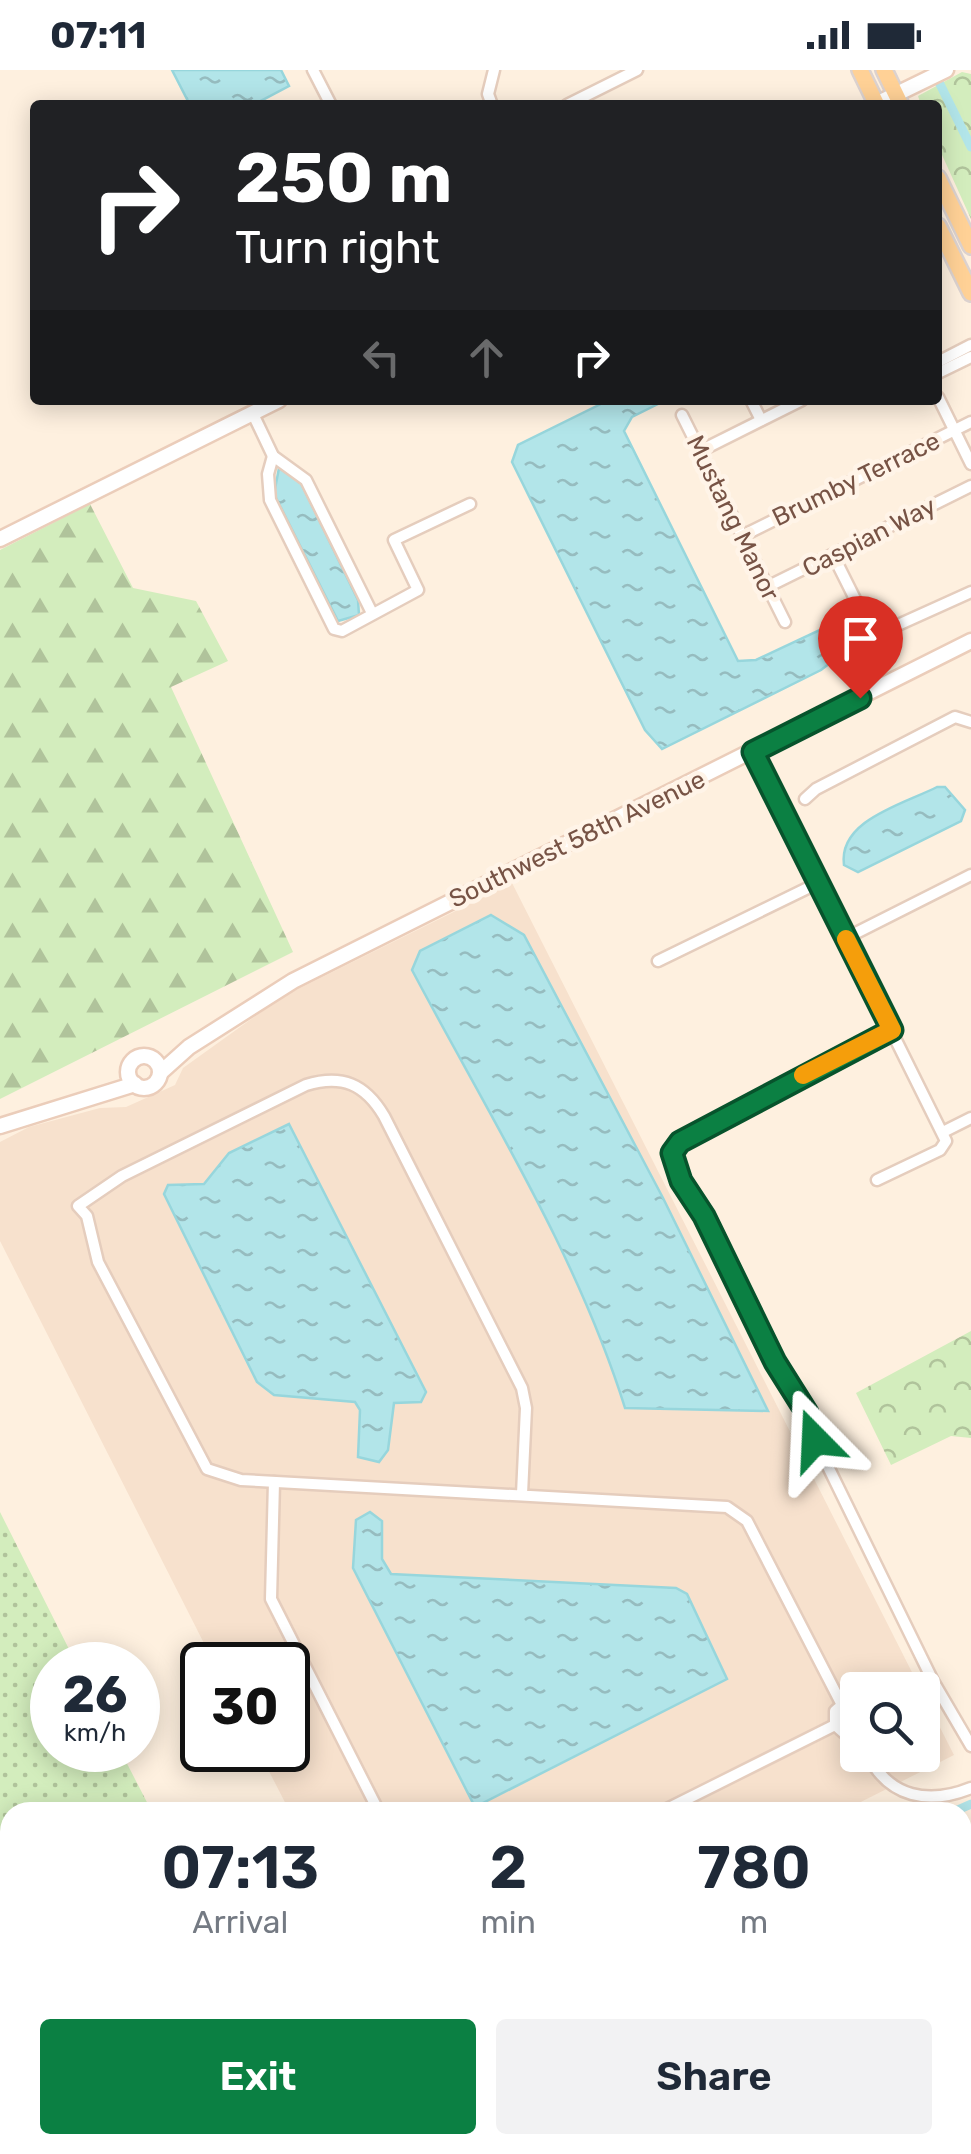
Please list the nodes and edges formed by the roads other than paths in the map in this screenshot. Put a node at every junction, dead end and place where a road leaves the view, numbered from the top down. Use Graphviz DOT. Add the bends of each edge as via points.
graph roads {
  1 [pos="313,70"];
  2 [pos="494,70"];
  3 [pos="637,70"];
  4 [pos="860,70"];
  5 [pos="884,70"];
  6 [pos="946,70"];
  7 [pos="328,100"];
  8 [pos="490,100"];
  9 [pos="577,100"];
  10 [pos="874,100"];
  11 [pos="899,100"];
  12 [pos="942,186"];
  13 [pos="942,234"];
  14 [pos="971,246"];
  15 [pos="971,293"];
  16 [pos="971,344"];
  17 [pos="971,357"];
  18 [pos="942,360"];
  19 [pos="942,371"];
  20 [pos="270,405"];
  21 [pos="754,405"];
  22 [pos="792,405"];
  23 [pos="942,405"];
  24 [pos="253,414"];
  25 [pos="682,415"];
  26 [pos="761,420"];
  27 [pos="971,422"];
  28 [pos="954,430"];
  29 [pos="700,451"];
  30 [pos="274,456"];
  31 [pos="971,464"];
  32 [pos="971,486"];
  33 [pos="470,504"];
  34 [pos="742,536"];
  35 [pos="0,539"];
  36 [pos="833,555"];
  37 [pos="767,587"];
  38 [pos="971,592"];
  39 [pos="371,612"];
  40 [pos="784,622"];
  41 [pos="971,642"];
  42 [pos="968,719"];
  43 [pos="753,752"];
  44 [pos="805,799"];
  45 [pos="971,875"];
  46 [pos="818,883"];
  47 [pos="846,938"];
  48 [pos="658,961"];
  49 [pos="892,1030"];
  50 [pos="189,1047"];
  51 [pos="150,1057"];
  52 [pos="129,1068"];
  53 [pos="160,1073"];
  54 [pos="135,1084"];
  55 [pos="96,1093"];
  56 [pos="971,1118"];
  57 [pos="0,1126"];
  58 [pos="943,1132"];
  59 [pos="877,1180"];
  60 [pos="274,1482"];
  61 [pos="522,1494"];
  62 [pos="840,1700"];
  63 [pos="840,1707"];
  64 [pos="835,1725"];
  65 [pos="840,1729"];
  66 [pos="971,1746"];
  67 [pos="879,1772"];
  68 [pos="971,1788"];
  69 [pos="374,1802"];
  70 [pos="681,1802"];
  1 -- 7 [label="street"];
  2 -- 8 [label="street"];
  3 -- 9 [label="street"];
  4 -- 10 [label="main road"];
  5 -- 11 [label="main road"];
  6 -- 11 [label="street"];
  12 -- 14 [label="main road"];
  13 -- 15 [label="main road"];
  16 -- 18 [label="street"];
  17 -- 19 [label="street"];
  20 -- 24 [label="street"];
  21 -- 26 [label="street"];
  22 -- 26 [label="street"];
  23 -- 28 [label="street"];
  24 -- 30 [label="street"];
  24 -- 35 [label="street"];
  25 -- 29 [label="street, Mustang Manor"];
  26 -- 29 [label="street"];
  27 -- 28 [label="street, Brumby Terrace"];
  28 -- 31 [label="street"];
  28 -- 34 [label="street, Brumby Terrace"];
  29 -- 34 [label="street, Mustang Manor"];
  30 -- 39 [label="street" via="306,480"];
  30 -- 39 [label="street" via="270,500 334,629 342,631"];
  32 -- 36 [label="street, Caspian Way"];
  33 -- 39 [label="street" via="394,540 418,590"];
  34 -- 37 [label="street, Mustang Manor"];
  36 -- 37 [label="street, Caspian Way"];
  36 -- 38 [label="street" via="878,634"];
  37 -- 40 [label="street, Mustang Manor"];
  41 -- 43 [label="street, Southwest 58th Avenue"];
  42 -- 44 [label="street" via="955,717"];
  43 -- 46 [label="street"];
  43 -- 50 [label="street, Southwest 58th Avenue" via="293,981"];
  45 -- 47 [label="street"];
  46 -- 47 [label="street"];
  46 -- 48 [label="street"];
  47 -- 49 [label="street"];
  49 -- 58 [label="street"];
  49 -- 66 [label="street" via="680,1142 672,1153"];
  50 -- 51 [label="street, Southwest 58th Avenue"];
  50 -- 53 [label="street, Southwest 58th Avenue"];
  51 -- 52 [label="street" via="139,1056"];
  51 -- 53 [label="street"];
  52 -- 54 [label="street"];
  52 -- 55 [label="street"];
  53 -- 54 [label="street" via="150,1086"];
  54 -- 55 [label="street"];
  55 -- 57 [label="street"];
  56 -- 58 [label="street"];
  58 -- 59 [label="street" via="940,1150"];
  60 -- 61 [label="street"];
  60 -- 61 [label="street" via="228,1478 200,1461 98,1262 87,1216 78,1206 122,1176 306,1085 336,1079 358,1086 376,1104 522,1388"];
  60 -- 69 [label="street" via="271,1598"];
  61 -- 62 [label="street" via="714,1504 739,1513"];
  63 -- 64 [label="street"];
  64 -- 65 [label="street"];
  64 -- 70 [label="street"];
  67 -- 68 [label="street" via="910,1795 950,1796"];
}
